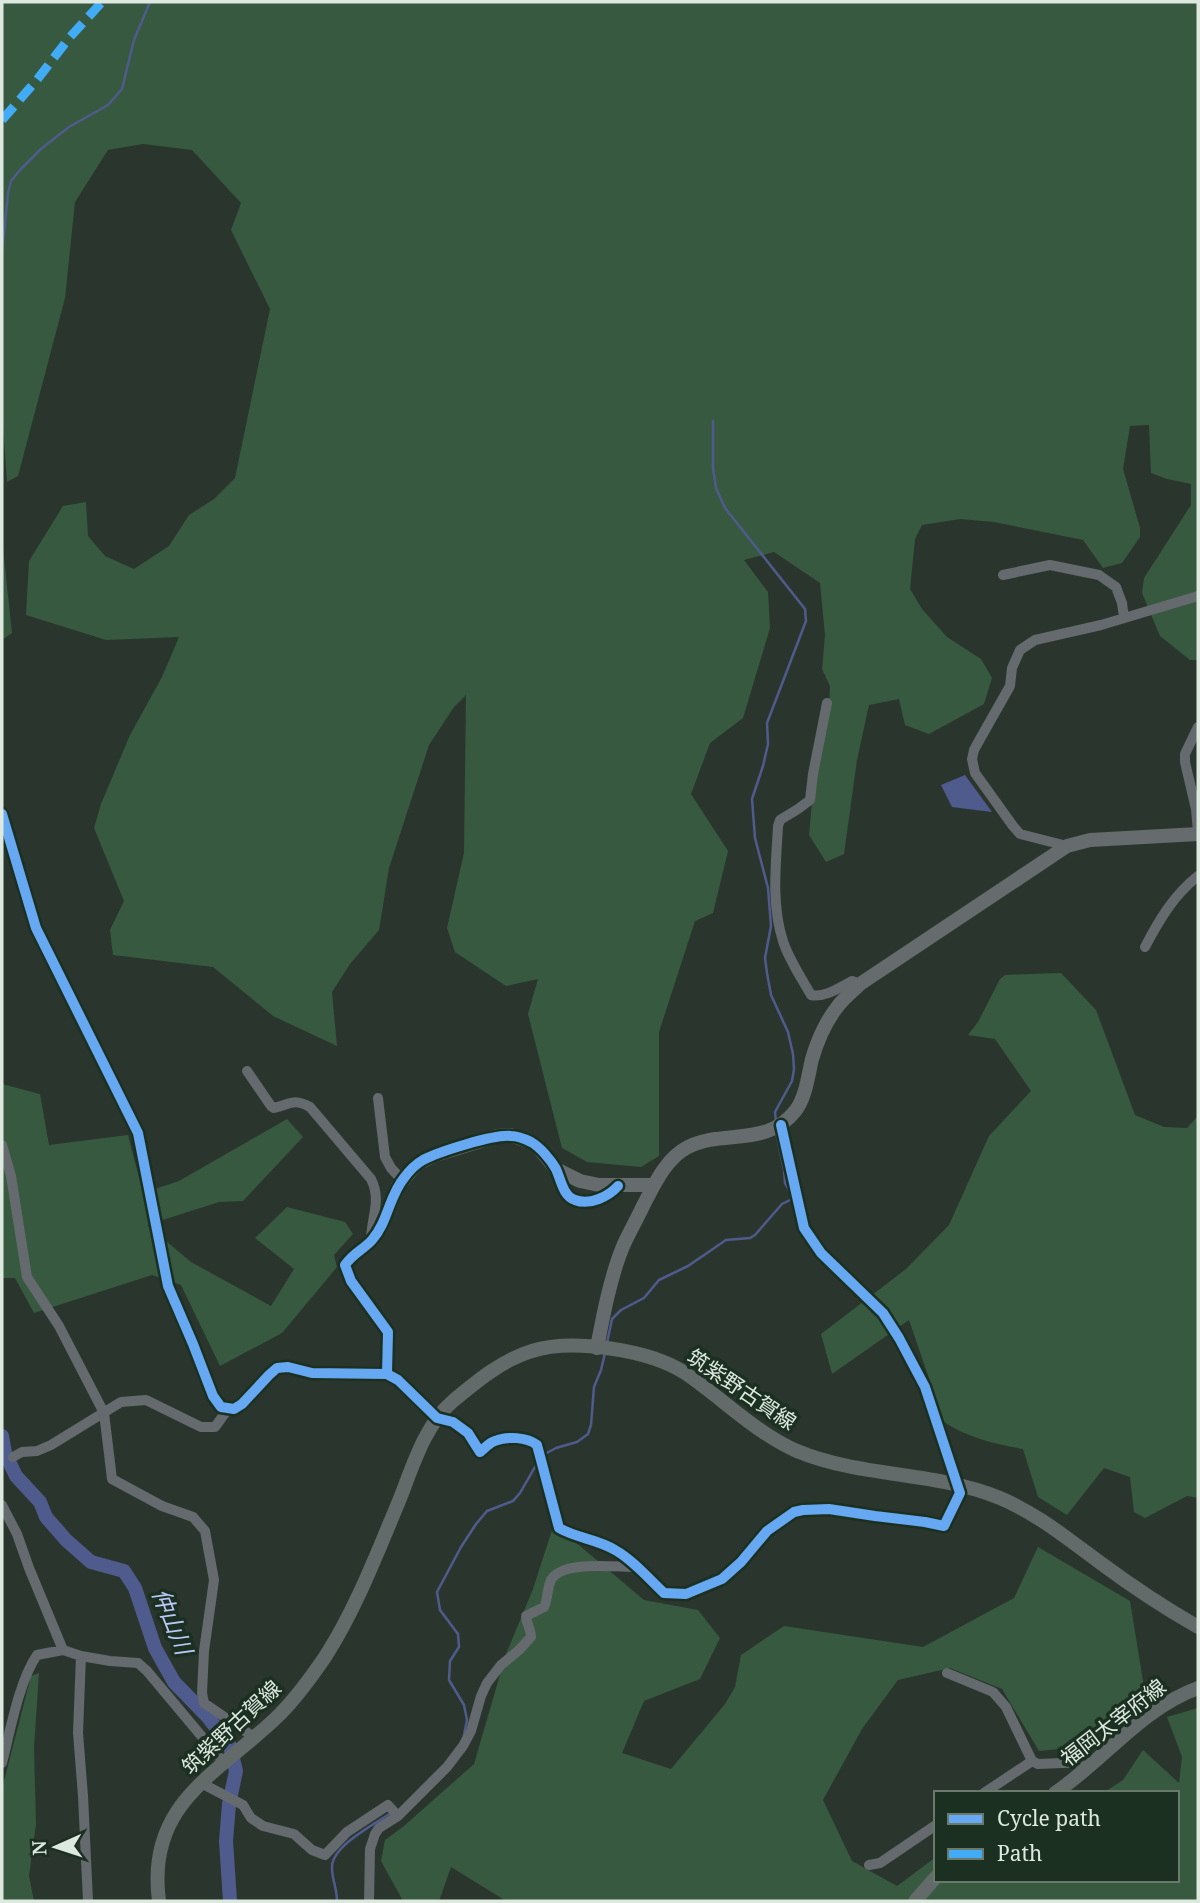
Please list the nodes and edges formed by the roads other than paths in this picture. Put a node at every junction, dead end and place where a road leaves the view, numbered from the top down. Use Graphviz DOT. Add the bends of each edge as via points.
graph roads {
  1 [pos="1003,575"];
  2 [pos="1198,596"];
  3 [pos="1124,618"];
  4 [pos="827,703"];
  5 [pos="1198,727"];
  6 [pos="2,814"];
  7 [pos="1198,833"];
  8 [pos="1067,846"];
  9 [pos="1198,876"];
  10 [pos="1145,947"];
  11 [pos="860,984"];
  12 [pos="247,1070"];
  13 [pos="378,1098"];
  14 [pos="782,1125"];
  15 [pos="2,1145"];
  16 [pos="556,1169"];
  17 [pos="402,1180"];
  18 [pos="654,1185"];
  19 [pos="618,1186"];
  20 [pos="371,1241"];
  21 [pos="597,1348"];
  22 [pos="387,1374"];
  23 [pos="228,1409"];
  24 [pos="104,1413"];
  25 [pos="437,1418"];
  26 [pos="13,1457"];
  27 [pos="955,1483"];
  28 [pos="2,1505"];
  29 [pos="636,1567"];
  30 [pos="1198,1627"];
  31 [pos="64,1650"];
  32 [pos="81,1656"];
  33 [pos="947,1673"];
  34 [pos="1198,1688"];
  35 [pos="252,1740"];
  36 [pos="228,1760"];
  37 [pos="1032,1761"];
  38 [pos="2,1763"];
  39 [pos="1092,1764"];
  40 [pos="201,1783"];
  41 [pos="987,1791"];
  42 [pos="1058,1791"];
  43 [pos="398,1816"];
  44 [pos="934,1826"];
  45 [pos="869,1865"];
  46 [pos="934,1879"];
  47 [pos="88,1901"];
  48 [pos="159,1901"];
  49 [pos="369,1901"];
  50 [pos="915,1901"];
  1 -- 3 [label="street" via="1050,565 1099,575 1116,587"];
  2 -- 3 [label="street"];
  3 -- 8 [label="street" via="1026,644 1012,668 1010,686 974,750 975,772 1020,834"];
  4 -- 11 [label="street" via="810,800 778,826 777,906 783,942 811,995 831,992 852,981"];
  5 -- 7 [label="street" via="1185,762"];
  6 -- 23 [label="street" via="36,928 138,1133 168,1286 213,1396"];
  7 -- 8 [label="street" via="1090,840"];
  8 -- 11 [label="street"];
  9 -- 10 [label="street" via="1162,915"];
  11 -- 14 [label="street" via="827,1023 797,1109"];
  12 -- 20 [label="street" via="274,1108 291,1101 310,1107 371,1179 376,1205"];
  13 -- 17 [label="street" via="384,1157"];
  14 -- 18 [label="street" via="759,1135 689,1147 673,1157"];
  14 -- 27 [label="street" via="804,1228 821,1253 883,1313 899,1338 926,1387"];
  15 -- 24 [label="street" via="27,1277 59,1326"];
  16 -- 17 [label="street" via="537,1146 510,1135 425,1159"];
  16 -- 19 [label="street" via="580,1181"];
  16 -- 19 [label="street" via="574,1200 588,1202 610,1195"];
  17 -- 20 [label="street"];
  18 -- 19 [label="street"];
  18 -- 21 [label="street" via="623,1247"];
  20 -- 22 [label="street" via="345,1265 351,1281 388,1332"];
  21 -- 25 [label="main road, 筑紫野古賀線" via="550,1346 529,1352 496,1367"];
  21 -- 27 [label="main road, 筑紫野古賀線" via="647,1356 681,1371 761,1430 805,1454"];
  22 -- 23 [label="street" via="277,1368 242,1404"];
  22 -- 25 [label="street"];
  23 -- 24 [label="street" via="215,1427 201,1427 146,1400 121,1402"];
  24 -- 26 [label="street" via="44,1448"];
  24 -- 35 [label="street" via="112,1479 193,1517 205,1531 214,1580 204,1650 204,1703"];
  25 -- 29 [label="street" via="468,1433 480,1452 493,1441 529,1439 537,1445 559,1528 615,1550"];
  25 -- 35 [label="main road, 筑紫野古賀線" via="334,1643 302,1691"];
  27 -- 29 [label="street" via="960,1493 944,1526 829,1509 794,1512 766,1531 722,1579 686,1594 664,1593"];
  27 -- 30 [label="main road, 筑紫野古賀線" via="1038,1517"];
  28 -- 31 [label="street"];
  29 -- 43 [label="street" via="594,1566 557,1573 544,1607 526,1616 531,1637 487,1683 463,1746"];
  31 -- 32 [label="street"];
  31 -- 38 [label="street" via="37,1655 33,1661"];
  32 -- 36 [label="street" via="138,1663"];
  32 -- 47 [label="street" via="78,1733"];
  33 -- 37 [label="street" via="993,1692 1006,1707"];
  34 -- 39 [label="main road, 福岡太宰府線" via="1168,1702"];
  35 -- 36 [label="main road, 筑紫野古賀線"];
  36 -- 40 [label="main road, 筑紫野古賀線"];
  37 -- 39 [label="street"];
  37 -- 41 [label="street"];
  39 -- 42 [label="main road, 福岡太宰府線"];
  40 -- 43 [label="street" via="243,1805 263,1826 294,1835 325,1855 347,1832 388,1805"];
  40 -- 48 [label="main road, 筑紫野古賀線" via="182,1802 162,1843"];
  43 -- 49 [label="street" via="375,1834 370,1849"];
  44 -- 45 [label="street" via="880,1863"];
  46 -- 50 [label="main road"];
}
